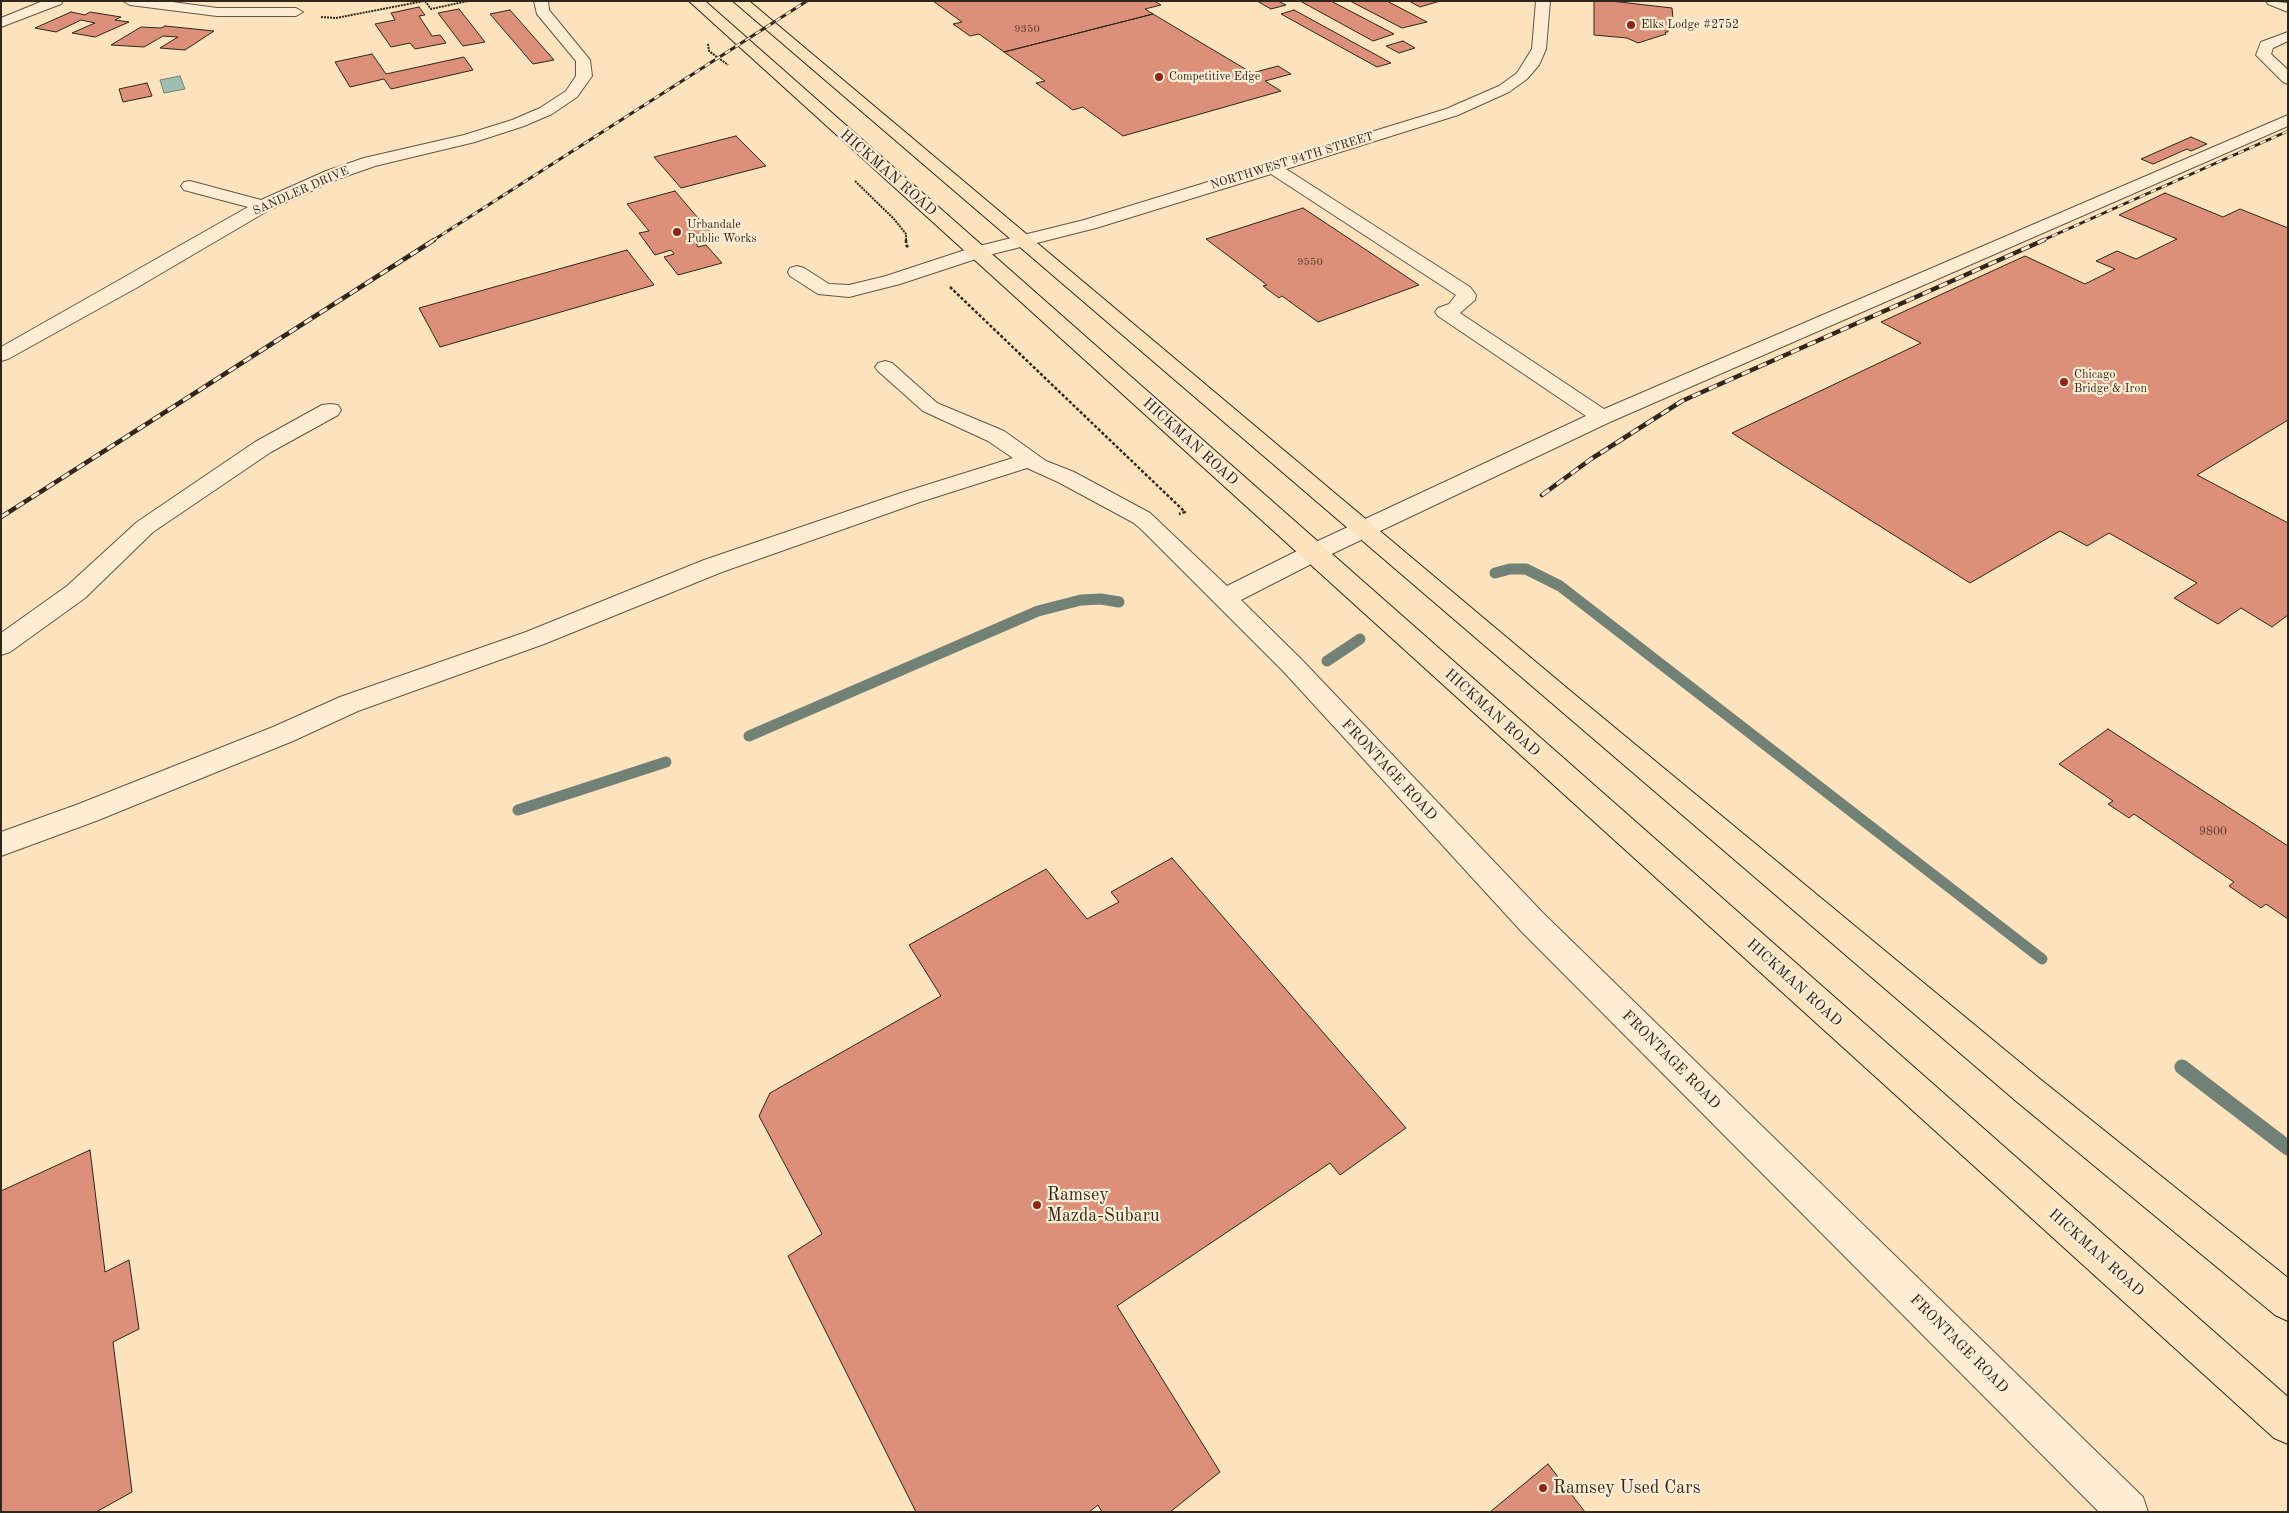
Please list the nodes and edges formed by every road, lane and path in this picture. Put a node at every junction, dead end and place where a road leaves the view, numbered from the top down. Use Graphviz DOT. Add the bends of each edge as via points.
graph roads {
  1 [pos="56,1"];
  2 [pos="130,1"];
  3 [pos="425,1"];
  4 [pos="541,1"];
  5 [pos="696,1"];
  6 [pos="740,1"];
  7 [pos="1543,1"];
  8 [pos="2273,1"];
  9 [pos="468,2"];
  10 [pos="2288,8"];
  11 [pos="296,12"];
  12 [pos="1,23"];
  13 [pos="2288,36"];
  14 [pos="2288,79"];
  15 [pos="2288,120"];
  16 [pos="1272,167"];
  17 [pos="190,186"];
  18 [pos="263,206"];
  19 [pos="1022,241"];
  20 [pos="978,252"];
  21 [pos="797,272"];
  22 [pos="1,355"];
  23 [pos="885,367"];
  24 [pos="330,410"];
  25 [pos="1602,417"];
  26 [pos="1030,460"];
  27 [pos="1363,530"];
  28 [pos="1314,553"];
  29 [pos="1224,598"];
  30 [pos="1,646"];
  31 [pos="1,844"];
  32 [pos="2288,1302"];
  33 [pos="2288,1424"];
  34 [pos="2128,1512"];
  1 -- 12 [label="street"];
  2 -- 11 [label="street" via="217,12"];
  3 -- 9 [label="path" via="431,9"];
  3 -- 11 [label="path" via="336,18"];
  4 -- 18 [label="street, SANDLER DRIVE" via="542,11 583,60 584,76 572,94 546,111 518,123 469,139 370,162"];
  5 -- 20 [label="main road, HICKMAN ROAD"];
  6 -- 19 [label="main road"];
  7 -- 16 [label="street, NORTHWEST 94TH STREET" via="1539,49 1532,65 1504,89 1452,112"];
  8 -- 10 [label="street"];
  13 -- 14 [label="street" via="2266,45 2263,55"];
  15 -- 25 [label="street"];
  16 -- 19 [label="street, NORTHWEST 94TH STREET" via="1090,224"];
  16 -- 25 [label="street" via="1463,291 1466,295 1464,300 1445,312"];
  17 -- 18 [label="street"];
  18 -- 22 [label="street, SANDLER DRIVE"];
  19 -- 20 [label="street, NORTHWEST 94TH STREET"];
  19 -- 27 [label="main road"];
  20 -- 21 [label="street, NORTHWEST 94TH STREET" via="849,292 825,290"];
  20 -- 28 [label="main road, HICKMAN ROAD"];
  23 -- 26 [label="street, FRONTAGE ROAD" via="930,407 996,436"];
  24 -- 30 [label="street" via="264,447 145,527 76,592"];
  25 -- 27 [label="street"];
  26 -- 29 [label="street, FRONTAGE ROAD" via="1142,518"];
  26 -- 31 [label="street" via="713,566 535,638 349,704 283,734"];
  27 -- 28 [label="street"];
  27 -- 32 [label="main road" via="2028,1090"];
  28 -- 29 [label="street"];
  28 -- 33 [label="main road, HICKMAN ROAD"];
  29 -- 34 [label="street, FRONTAGE ROAD" via="1293,666 1532,922"];
}
